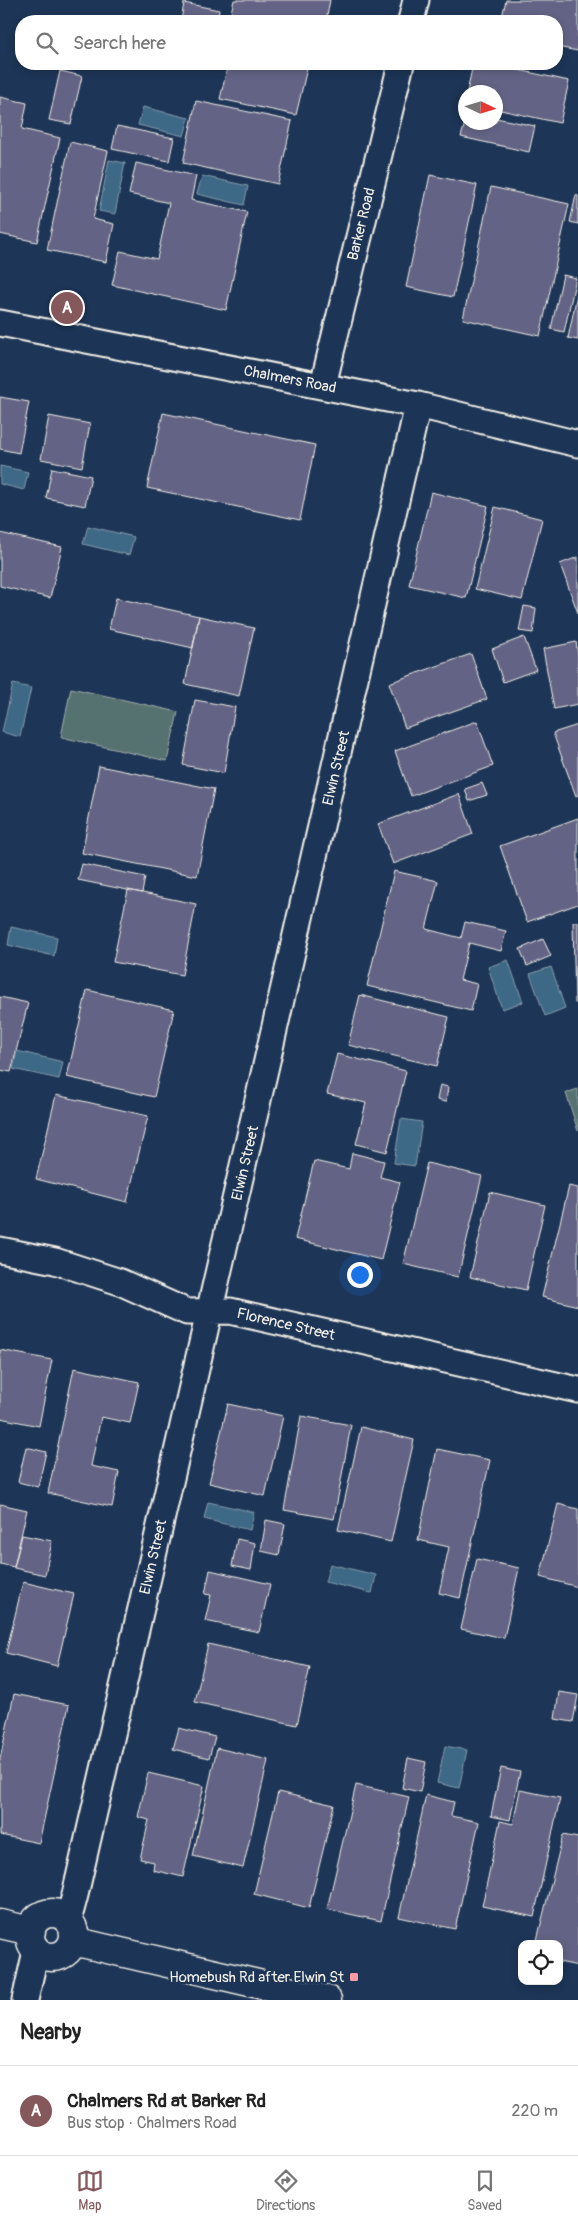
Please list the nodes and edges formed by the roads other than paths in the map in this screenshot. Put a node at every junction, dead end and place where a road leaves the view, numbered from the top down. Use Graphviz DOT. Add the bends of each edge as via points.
graph roads {
  1 [pos="416,0"];
  2 [pos="412,15"];
  3 [pos="400,70"];
  4 [pos="0,323"];
  5 [pos="323,386"];
  6 [pos="418,405"];
  7 [pos="578,444"];
  8 [pos="0,1250"];
  9 [pos="211,1312"];
  10 [pos="578,1390"];
  11 [pos="0,1924"];
  12 [pos="68,1929"];
  13 [pos="35,1942"];
  14 [pos="25,2000"];
  15 [pos="327,2000"];
  1 -- 2 [label="street"];
  3 -- 5 [label="street, Barker Road"];
  4 -- 5 [label="street, Chalmers Road"];
  5 -- 6 [label="street, Chalmers Road"];
  6 -- 7 [label="street, Chalmers Road"];
  6 -- 9 [label="street, Elwin Street"];
  8 -- 9 [label="street, Florence Street" via="55,1261 120,1282 187,1312"];
  9 -- 10 [label="street, Florence Street" via="230,1311"];
  9 -- 12 [label="street, Elwin Street"];
  11 -- 13 [label="main road"];
  12 -- 13 [label="main road" via="52,1913 44,1915 34,1923"];
  12 -- 13 [label="main road" via="70,1948 61,1955 50,1957"];
  12 -- 15 [label="main road"];
  13 -- 14 [label="street"];
}
